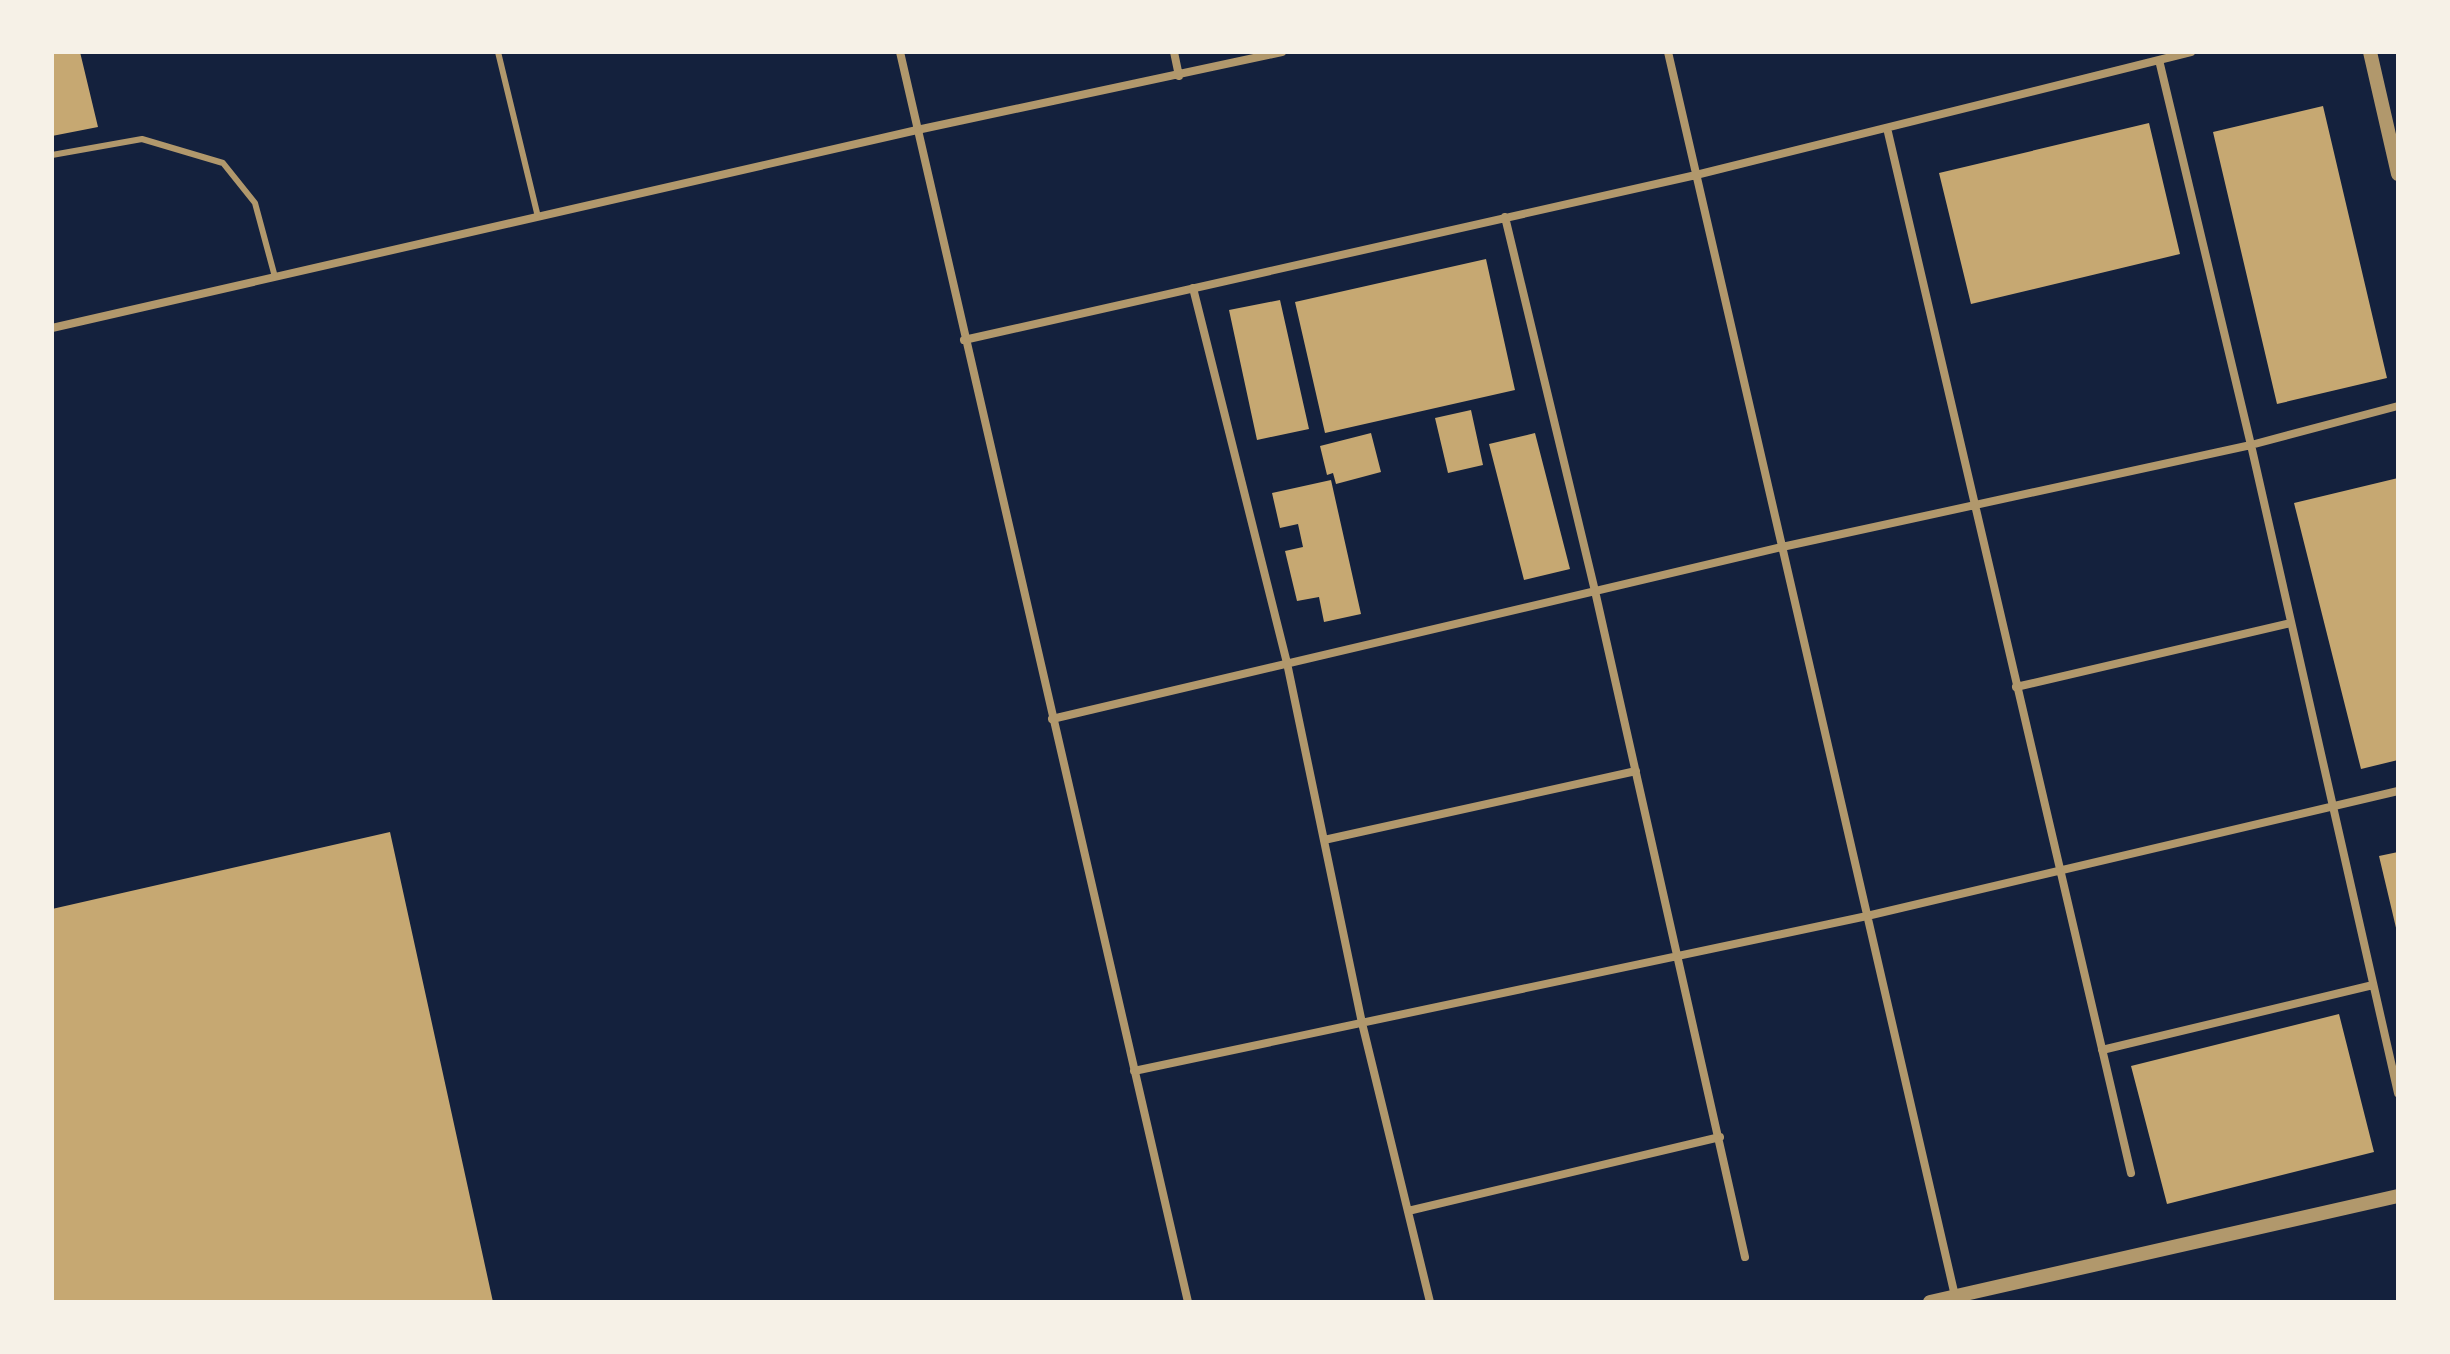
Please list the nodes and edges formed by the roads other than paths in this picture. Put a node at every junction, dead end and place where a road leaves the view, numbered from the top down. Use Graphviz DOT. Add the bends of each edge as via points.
graph roads {
  1 [pos="498,52"];
  2 [pos="900,52"];
  3 [pos="1174,52"];
  4 [pos="1282,52"];
  5 [pos="1668,52"];
  6 [pos="2191,52"];
  7 [pos="2370,52"];
  8 [pos="2159,60"];
  9 [pos="1179,76"];
  10 [pos="1887,128"];
  11 [pos="917,130"];
  12 [pos="52,155"];
  13 [pos="2398,174"];
  14 [pos="1696,175"];
  15 [pos="538,217"];
  16 [pos="1505,217"];
  17 [pos="275,277"];
  18 [pos="1193,288"];
  19 [pos="52,328"];
  20 [pos="964,340"];
  21 [pos="2398,406"];
  22 [pos="2251,445"];
  23 [pos="1973,506"];
  24 [pos="1782,547"];
  25 [pos="1595,591"];
  26 [pos="2291,623"];
  27 [pos="1287,663"];
  28 [pos="2016,687"];
  29 [pos="1052,719"];
  30 [pos="1636,771"];
  31 [pos="2398,791"];
  32 [pos="2331,807"];
  33 [pos="1324,840"];
  34 [pos="2060,871"];
  35 [pos="1867,916"];
  36 [pos="1679,956"];
  37 [pos="2373,985"];
  38 [pos="1362,1023"];
  39 [pos="2102,1050"];
  40 [pos="1134,1071"];
  41 [pos="2398,1093"];
  42 [pos="1720,1137"];
  43 [pos="2131,1173"];
  44 [pos="2398,1196"];
  45 [pos="1408,1211"];
  46 [pos="1745,1257"];
  47 [pos="1955,1296"];
  48 [pos="1188,1302"];
  49 [pos="1430,1302"];
  50 [pos="1930,1302"];
  1 -- 15 [label="lane"];
  2 -- 11 [label="street"];
  3 -- 9 [label="street"];
  4 -- 9 [label="street"];
  5 -- 14 [label="street"];
  6 -- 8 [label="street"];
  7 -- 13 [label="street"];
  8 -- 10 [label="street"];
  8 -- 22 [label="street"];
  9 -- 11 [label="street"];
  10 -- 14 [label="street"];
  10 -- 23 [label="street"];
  11 -- 15 [label="street"];
  11 -- 20 [label="street"];
  12 -- 17 [label="lane" via="142,139 223,163 255,203"];
  14 -- 16 [label="street"];
  14 -- 24 [label="street"];
  15 -- 17 [label="street"];
  16 -- 18 [label="street"];
  16 -- 25 [label="street"];
  17 -- 19 [label="street"];
  18 -- 20 [label="street"];
  18 -- 27 [label="street"];
  20 -- 29 [label="street"];
  21 -- 22 [label="street"];
  22 -- 23 [label="street"];
  22 -- 26 [label="street"];
  23 -- 24 [label="street"];
  23 -- 28 [label="street"];
  24 -- 25 [label="street"];
  24 -- 35 [label="street"];
  25 -- 27 [label="street"];
  25 -- 30 [label="street"];
  26 -- 28 [label="street"];
  26 -- 32 [label="street"];
  27 -- 29 [label="street"];
  27 -- 33 [label="street"];
  28 -- 34 [label="street"];
  29 -- 40 [label="street"];
  30 -- 33 [label="street"];
  30 -- 36 [label="street"];
  31 -- 32 [label="street"];
  32 -- 34 [label="street"];
  32 -- 37 [label="street"];
  33 -- 38 [label="street"];
  34 -- 35 [label="street"];
  34 -- 39 [label="street"];
  35 -- 36 [label="street"];
  35 -- 47 [label="street"];
  36 -- 38 [label="street"];
  36 -- 42 [label="street"];
  37 -- 39 [label="street"];
  37 -- 41 [label="street"];
  38 -- 40 [label="street"];
  38 -- 45 [label="street"];
  39 -- 43 [label="street"];
  40 -- 48 [label="street"];
  42 -- 45 [label="street"];
  42 -- 46 [label="street"];
  44 -- 47 [label="street"];
  45 -- 49 [label="street"];
  47 -- 50 [label="street"];
}
